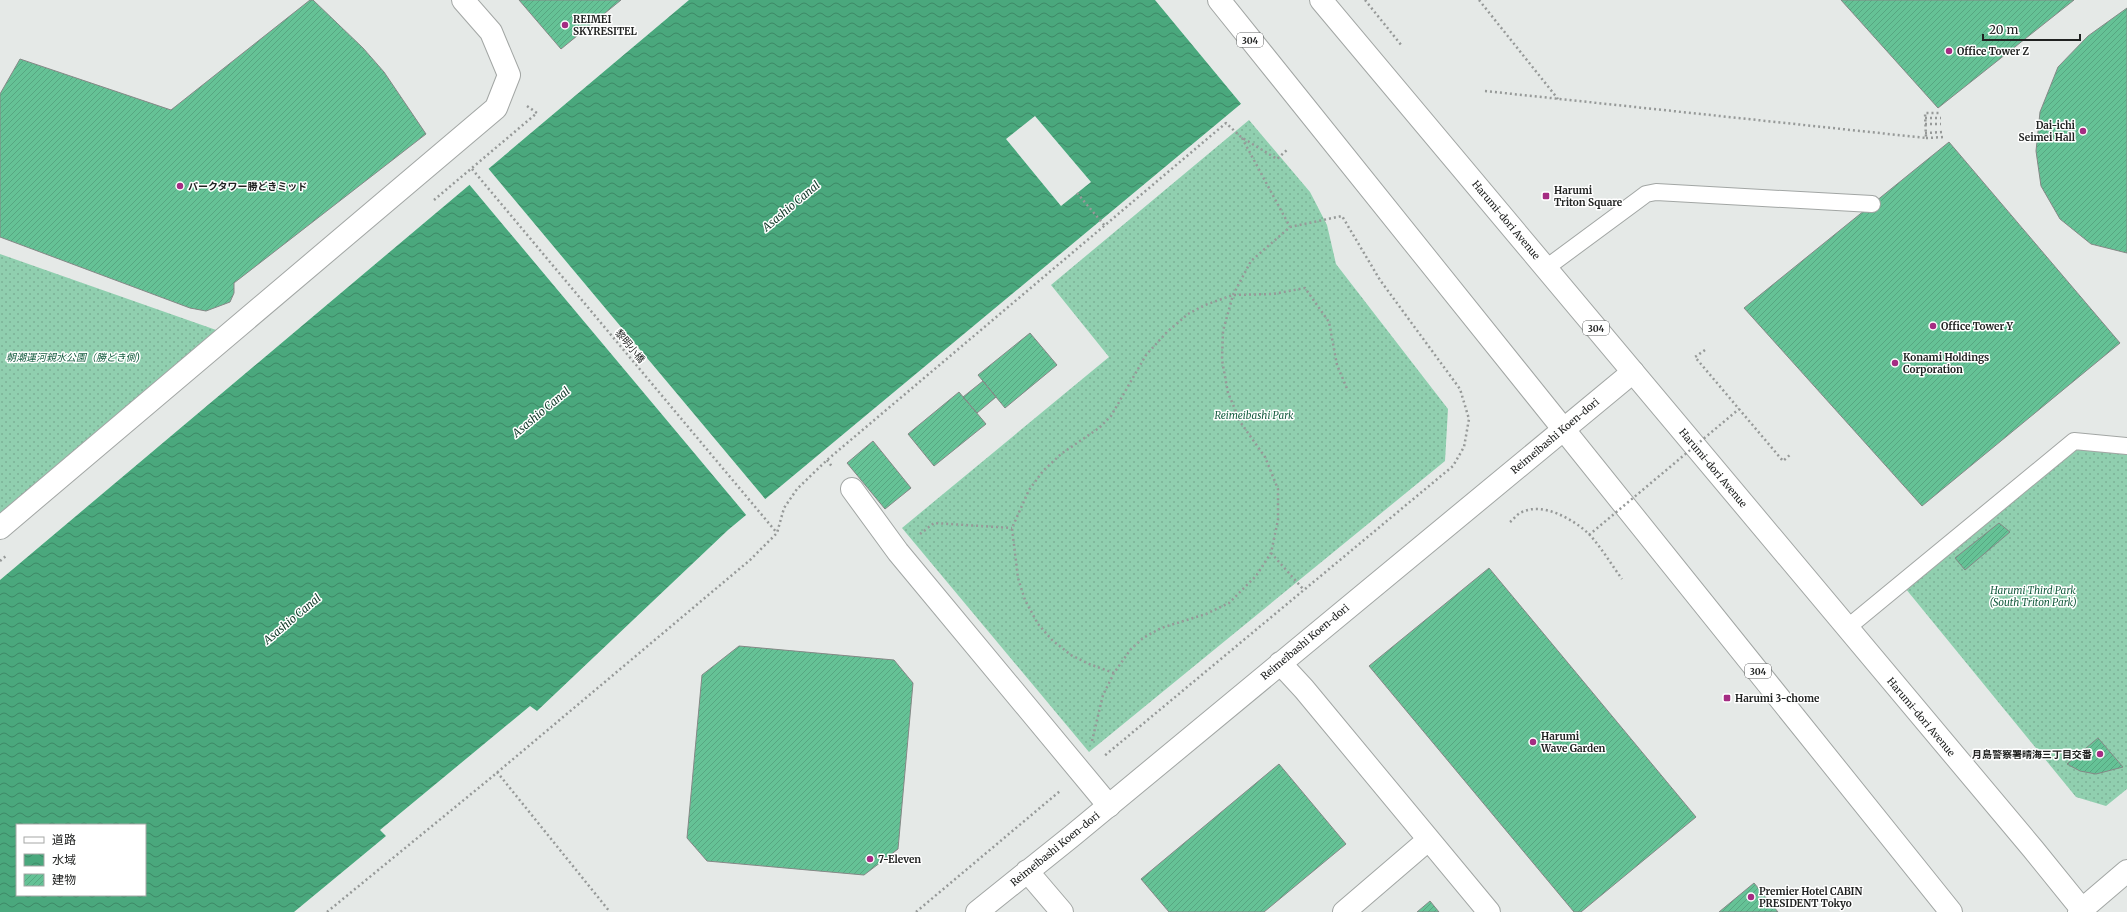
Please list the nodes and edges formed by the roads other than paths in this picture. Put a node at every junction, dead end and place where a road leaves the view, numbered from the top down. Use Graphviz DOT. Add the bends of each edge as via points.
graph roads {
  1 [pos="463,0"];
  2 [pos="1219,0"];
  3 [pos="1322,0"];
  4 [pos="1872,204"];
  5 [pos="1546,268"];
  6 [pos="1633,372"];
  7 [pos="1564,429"];
  8 [pos="2127,446"];
  9 [pos="852,489"];
  10 [pos="0,528"];
  11 [pos="1847,628"];
  12 [pos="1280,663"];
  13 [pos="1109,806"];
  14 [pos="1428,840"];
  15 [pos="1027,871"];
  16 [pos="2127,871"];
  17 [pos="2081,911"];
  18 [pos="977,912"];
  19 [pos="1062,912"];
  20 [pos="1344,912"];
  21 [pos="1489,912"];
  22 [pos="1951,912"];
  1 -- 10 [label="street" via="491,32 509,75 496,108"];
  2 -- 7 [label="street, 304"];
  3 -- 5 [label="street, Harumi-dori Avenue / 304"];
  4 -- 5 [label="lane" via="1656,192 1646,194"];
  5 -- 6 [label="street, Harumi-dori Avenue / 304"];
  6 -- 7 [label="street, Reimeibashi Koen-dori"];
  6 -- 11 [label="street, Harumi-dori Avenue / 304"];
  7 -- 12 [label="street, Reimeibashi Koen-dori"];
  7 -- 22 [label="street, 304"];
  8 -- 11 [label="lane" via="2074,441"];
  9 -- 13 [label="street" via="898,552"];
  11 -- 17 [label="street, Harumi-dori Avenue / 304" via="2028,843"];
  12 -- 13 [label="street, Reimeibashi Koen-dori"];
  12 -- 14 [label="street"];
  13 -- 15 [label="street, Reimeibashi Koen-dori"];
  14 -- 20 [label="street"];
  14 -- 21 [label="street"];
  15 -- 18 [label="street, Reimeibashi Koen-dori"];
  15 -- 19 [label="street"];
  16 -- 17 [label="street, Harumi-dori Avenue / 304"];
}
